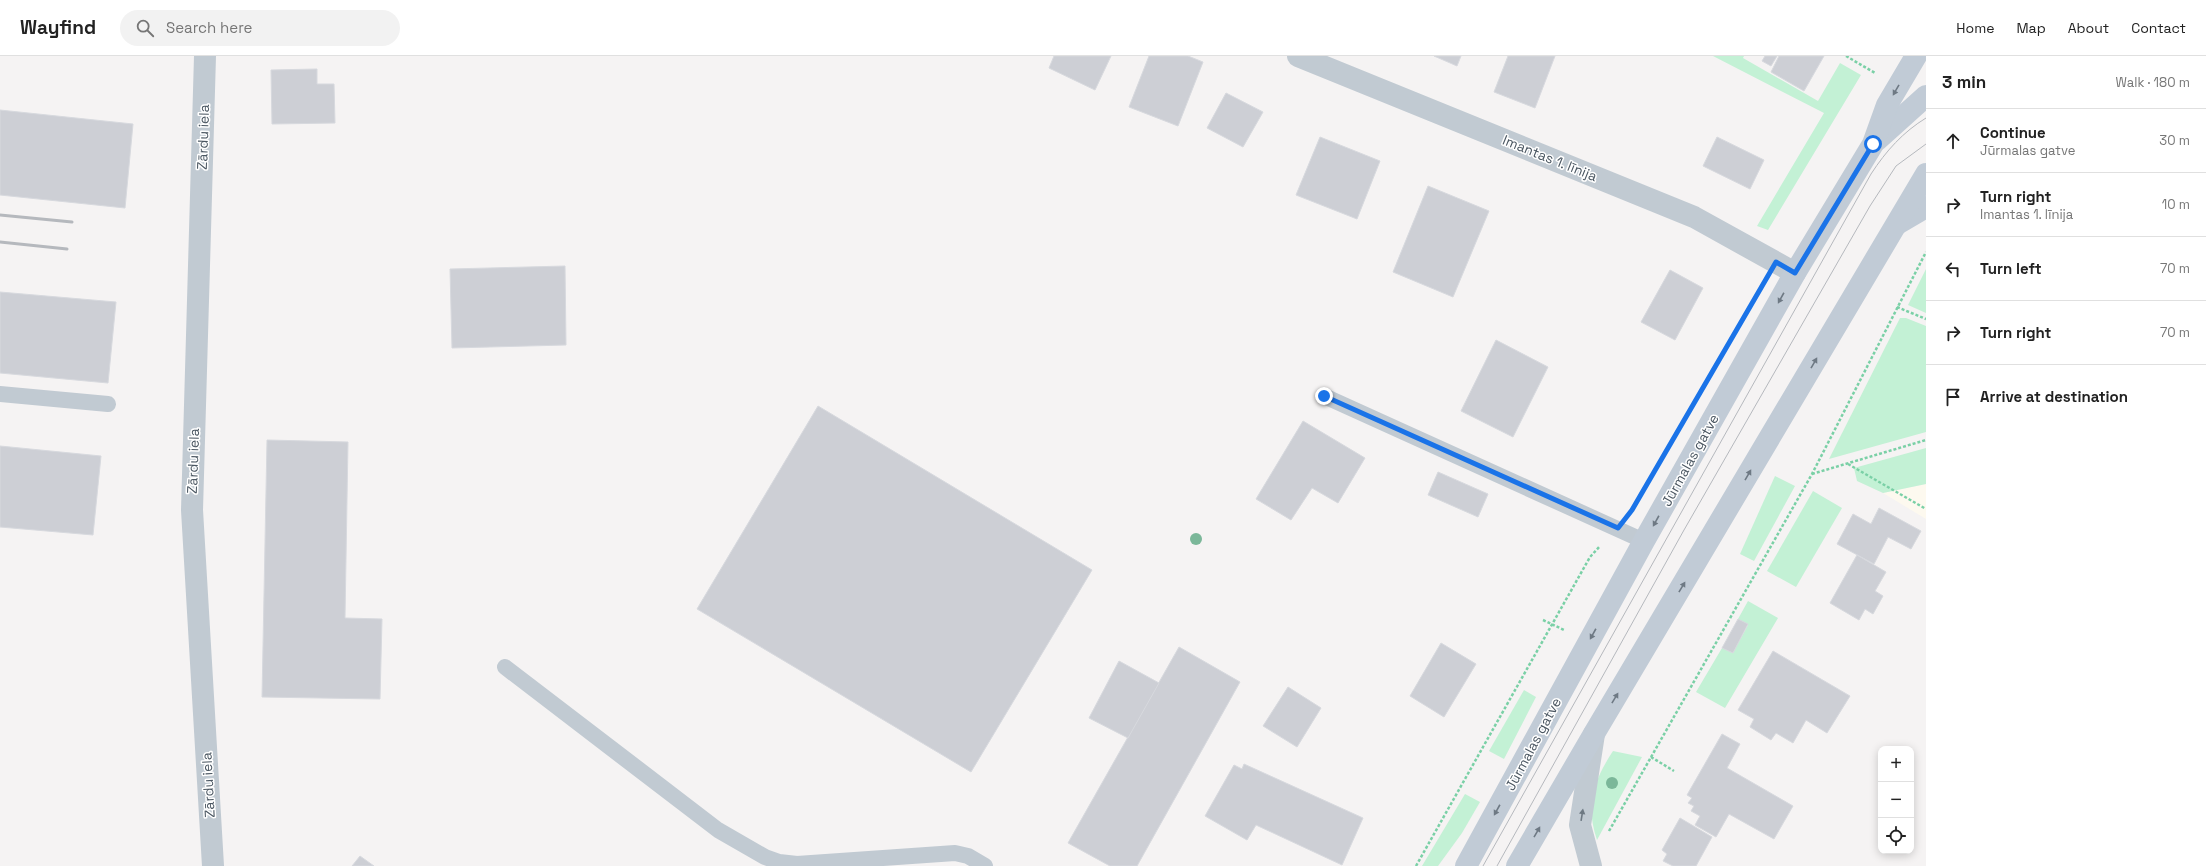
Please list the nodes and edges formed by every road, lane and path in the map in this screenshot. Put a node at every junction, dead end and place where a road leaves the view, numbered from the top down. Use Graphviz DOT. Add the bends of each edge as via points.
graph roads {
  1 [pos="205,56"];
  2 [pos="1298,56"];
  3 [pos="1846,56"];
  4 [pos="1916,56"];
  5 [pos="1878,75"];
  6 [pos="1926,96"];
  7 [pos="1873,144"];
  8 [pos="1926,174"];
  9 [pos="1926,207"];
  10 [pos="1896,224"];
  11 [pos="1926,252"];
  12 [pos="1795,273"];
  13 [pos="1897,307"];
  14 [pos="1926,319"];
  15 [pos="0,394"];
  16 [pos="1324,396"];
  17 [pos="108,404"];
  18 [pos="1926,440"];
  19 [pos="1848,464"];
  20 [pos="1812,474"];
  21 [pos="1926,509"];
  22 [pos="1618,528"];
  23 [pos="1644,541"];
  24 [pos="1543,620"];
  25 [pos="1552,625"];
  26 [pos="1564,630"];
  27 [pos="505,667"];
  28 [pos="1595,732"];
  29 [pos="1651,757"];
  30 [pos="1674,771"];
  31 [pos="1607,834"];
  32 [pos="213,866"];
  33 [pos="985,866"];
  34 [pos="1416,866"];
  35 [pos="1466,866"];
  36 [pos="1518,866"];
  37 [pos="1591,866"];
  1 -- 32 [label="street, Zārdu iela" via="192,510"];
  2 -- 12 [label="street, Imantas 1. līnija" via="1694,217"];
  3 -- 5 [label="path"];
  4 -- 7 [label="main road, Jūrmalas gatve, one-way" via="1887,105"];
  6 -- 7 [label="main road"];
  7 -- 12 [label="main road, Jūrmalas gatve"];
  8 -- 10 [label="main road"];
  9 -- 10 [label="main road"];
  28 -- 10 [label="main road, one-way"];
  11 -- 13 [label="path"];
  12 -- 23 [label="main road, Jūrmalas gatve, one-way"];
  13 -- 14 [label="path"];
  13 -- 20 [label="path"];
  15 -- 17 [label="lane"];
  16 -- 22 [label="lane"];
  18 -- 19 [label="path"];
  19 -- 20 [label="path"];
  19 -- 21 [label="path"];
  20 -- 29 [label="path"];
  22 -- 23 [label="lane"];
  22 -- 25 [label="path" via="1590,557"];
  23 -- 35 [label="main road, Jūrmalas gatve, one-way"];
  24 -- 25 [label="path"];
  25 -- 26 [label="path"];
  25 -- 34 [label="path"];
  27 -- 33 [label="lane" via="718,830 765,857 797,864 955,853 968,856"];
  36 -- 28 [label="main road, one-way"];
  37 -- 28 [label="street, one-way" via="1580,825"];
  29 -- 30 [label="path"];
  29 -- 31 [label="path"];
}
